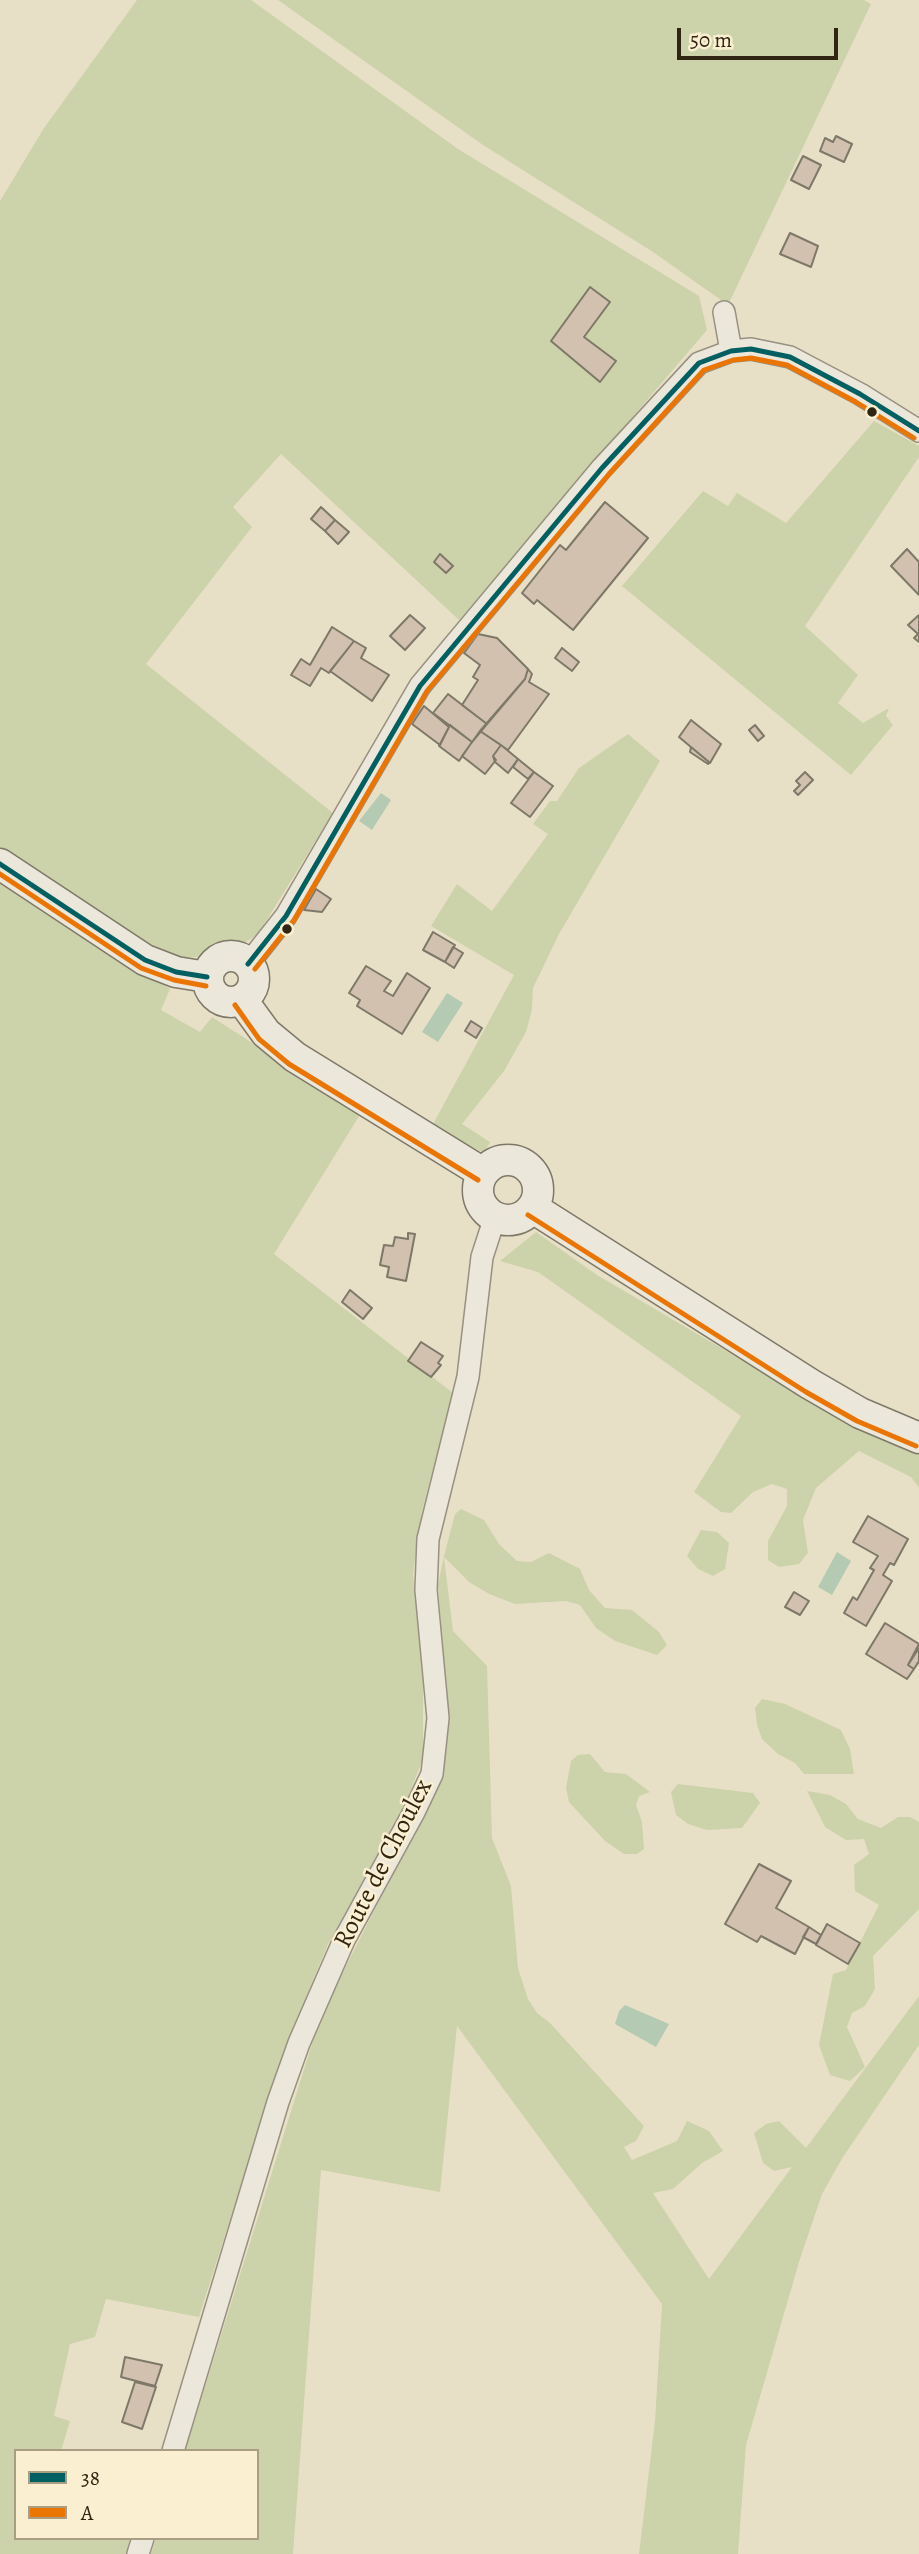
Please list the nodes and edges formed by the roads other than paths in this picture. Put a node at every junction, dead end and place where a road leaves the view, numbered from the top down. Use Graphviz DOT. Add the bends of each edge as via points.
graph roads {
  1 [pos="724,312"];
  2 [pos="731,351"];
  3 [pos="919,431"];
  4 [pos="0,864"];
  5 [pos="248,964"];
  6 [pos="207,977"];
  7 [pos="242,1000"];
  8 [pos="483,1173"];
  9 [pos="533,1208"];
  10 [pos="495,1217"];
  11 [pos="919,1438"];
  12 [pos="174,2449"];
  1 -- 2 [label="street"];
  2 -- 3 [label="street" via="751,349 790,357"];
  2 -- 5 [label="street" via="699,363 682,379 420,686 286,916"];
  4 -- 6 [label="street" via="145,960"];
  5 -- 6 [label="street" via="239,957 218,959"];
  5 -- 7 [label="street" via="254,979"];
  6 -- 7 [label="street" via="208,987 222,1001"];
  7 -- 8 [label="street" via="266,1032 295,1057"];
  8 -- 9 [label="street" via="499,1160 521,1162 539,1187"];
  8 -- 10 [label="street" via="481,1203"];
  9 -- 10 [label="street" via="515,1219"];
  9 -- 11 [label="street" via="810,1384 860,1413"];
  10 -- 12 [label="street, Route de Choulex" via="482,1257 468,1377 427,1551 426,1590 438,1718 432,1774 344,1940 299,2043"];
}
